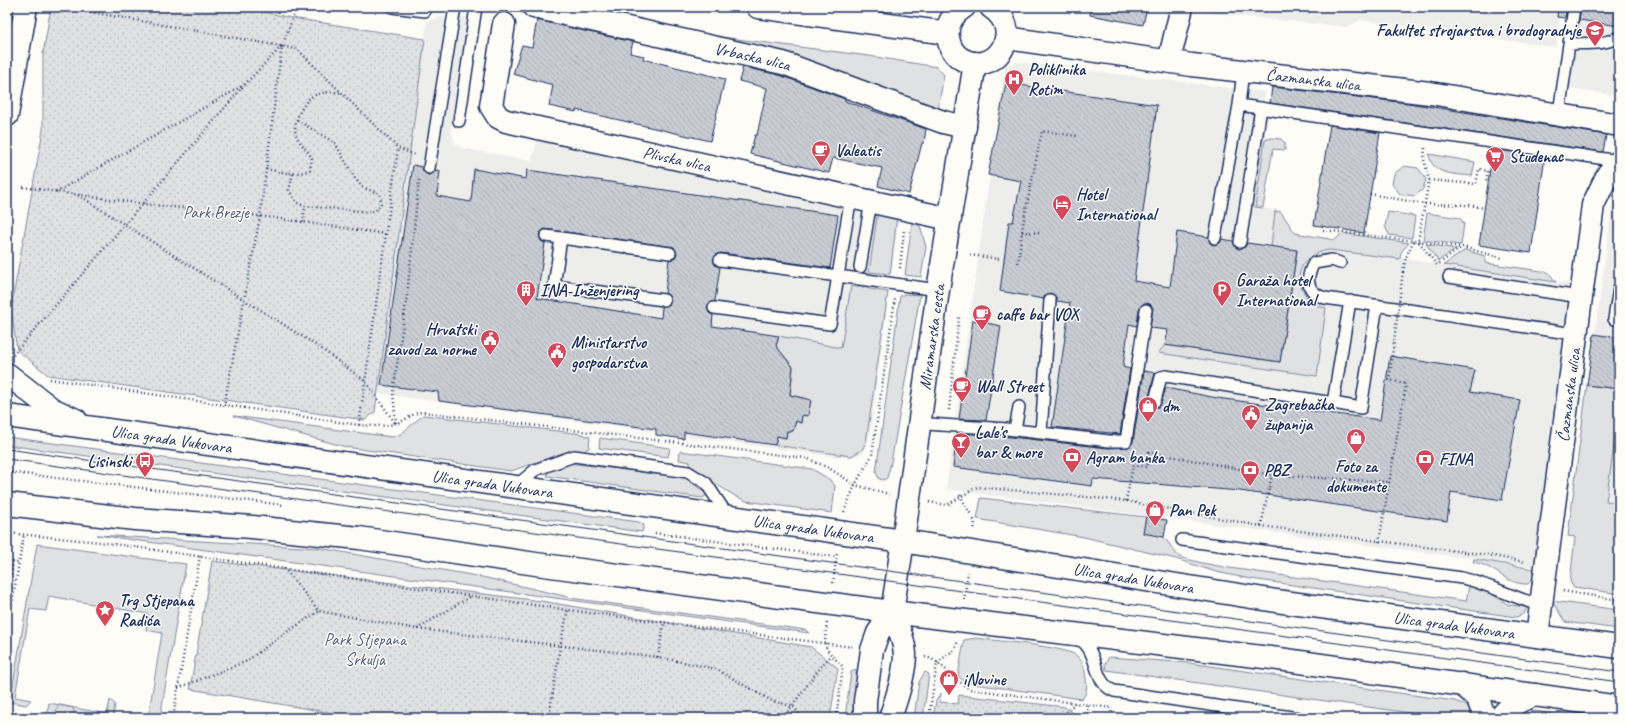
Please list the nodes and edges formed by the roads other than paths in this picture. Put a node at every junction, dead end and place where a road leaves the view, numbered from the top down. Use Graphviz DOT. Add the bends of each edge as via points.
graph roads {
  1 [pos="26,7"];
  2 [pos="392,7"];
  3 [pos="455,7"];
  4 [pos="476,7"];
  5 [pos="534,7"];
  6 [pos="758,7"];
  7 [pos="964,7"];
  8 [pos="992,7"];
  9 [pos="1182,7"];
  10 [pos="1574,7"];
  11 [pos="425,12"];
  12 [pos="504,24"];
  13 [pos="947,32"];
  14 [pos="1619,37"];
  15 [pos="1007,38"];
  16 [pos="1569,44"];
  17 [pos="1169,61"];
  18 [pos="975,63"];
  19 [pos="1243,71"];
  20 [pos="1239,105"];
  21 [pos="1261,108"];
  22 [pos="1559,114"];
  23 [pos="7,115"];
  24 [pos="459,121"];
  25 [pos="1619,125"];
  26 [pos="965,127"];
  27 [pos="1619,162"];
  28 [pos="424,171"];
  29 [pos="861,199"];
  30 [pos="950,219"];
  31 [pos="546,236"];
  32 [pos="561,238"];
  33 [pos="1215,238"];
  34 [pos="1240,242"];
  35 [pos="670,253"];
  36 [pos="720,260"];
  37 [pos="1340,263"];
  38 [pos="860,267"];
  39 [pos="838,276"];
  40 [pos="1449,277"];
  41 [pos="1619,288"];
  42 [pos="938,290"];
  43 [pos="1580,297"];
  44 [pos="664,300"];
  45 [pos="1050,300"];
  46 [pos="1350,301"];
  47 [pos="1377,305"];
  48 [pos="714,308"];
  49 [pos="1146,310"];
  50 [pos="1614,319"];
  51 [pos="1575,334"];
  52 [pos="13,362"];
  53 [pos="1155,401"];
  54 [pos="1332,403"];
  55 [pos="1019,407"];
  56 [pos="7,416"];
  57 [pos="920,423"];
  58 [pos="95,428"];
  59 [pos="1015,430"];
  60 [pos="1041,433"];
  61 [pos="514,487"];
  62 [pos="14,507"];
  63 [pos="729,517"];
  64 [pos="1182,540"];
  65 [pos="903,541"];
  66 [pos="1540,605"];
  67 [pos="892,612"];
  68 [pos="1072,635"];
  69 [pos="1537,636"];
  70 [pos="1619,647"];
  71 [pos="1462,684"];
  72 [pos="1536,695"];
  73 [pos="1619,707"];
  74 [pos="865,718"];
  75 [pos="890,718"];
  76 [pos="1300,718"];
  77 [pos="1485,718"];
  78 [pos="1500,718"];
  1 -- 23 [label="main road"];
  2 -- 11 [label="lane"];
  3 -- 28 [label="lane"];
  4 -- 24 [label="lane"];
  5 -- 26 [label="main road, Vrbaska ulica" via="783,63 943,122"];
  6 -- 13 [label="main road"];
  7 -- 13 [label="main road" via="951,20"];
  8 -- 15 [label="main road" via="1004,20"];
  9 -- 17 [label="main road"];
  10 -- 16 [label="lane"];
  12 -- 29 [label="main road, Plivska ulica" via="491,106 498,117 506,121"];
  13 -- 18 [label="main road" via="951,48 957,56"];
  14 -- 16 [label="lane" via="1595,43"];
  15 -- 17 [label="main road, Čazmanska ulica"];
  15 -- 18 [label="main road" via="1005,46 996,56 984,63"];
  16 -- 22 [label="lane"];
  17 -- 19 [label="main road, Čazmanska ulica"];
  18 -- 26 [label="main road, Miramarska cesta"];
  19 -- 20 [label="lane"];
  19 -- 22 [label="main road, Čazmanska ulica" via="1430,93"];
  20 -- 21 [label="lane"];
  20 -- 33 [label="lane"];
  21 -- 27 [label="lane"];
  21 -- 34 [label="lane"];
  22 -- 25 [label="main road, Čazmanska ulica"];
  26 -- 30 [label="main road, Miramarska cesta"];
  27 -- 43 [label="main road, Čazmanska ulica" via="1608,174 1593,204"];
  29 -- 30 [label="main road, Plivska ulica"];
  29 -- 38 [label="lane"];
  29 -- 39 [label="lane"];
  30 -- 42 [label="main road, Miramarska cesta"];
  31 -- 32 [label="lane"];
  32 -- 35 [label="lane"];
  32 -- 44 [label="lane" via="554,286"];
  36 -- 39 [label="lane"];
  37 -- 46 [label="lane" via="1332,260 1314,263 1308,275 1308,287 1318,296"];
  39 -- 42 [label="lane"];
  39 -- 48 [label="lane" via="830,324"];
  40 -- 43 [label="lane"];
  41 -- 50 [label="lane"];
  42 -- 57 [label="main road, Miramarska cesta"];
  43 -- 51 [label="main road, Čazmanska ulica"];
  45 -- 60 [label="lane"];
  46 -- 47 [label="lane"];
  46 -- 54 [label="lane"];
  47 -- 51 [label="lane"];
  47 -- 54 [label="lane" via="1361,408"];
  49 -- 60 [label="lane" via="1126,441"];
  51 -- 66 [label="main road, Čazmanska ulica"];
  52 -- 58 [label="main road" via="52,409"];
  53 -- 54 [label="lane" via="1161,377 1166,376"];
  55 -- 59 [label="lane"];
  56 -- 58 [label="main road, Ulica grada Vukovara"];
  57 -- 59 [label="lane" via="947,427 985,426"];
  57 -- 65 [label="main road, Miramarska cesta"];
  58 -- 61 [label="main road, Ulica grada Vukovara"];
  59 -- 60 [label="lane"];
  61 -- 63 [label="main road, Ulica grada Vukovara"];
  61 -- 63 [label="lane" via="535,470 574,456 688,472 706,483"];
  62 -- 67 [label="main road" via="359,538"];
  63 -- 65 [label="main road, Ulica grada Vukovara"];
  64 -- 66 [label="lane" via="1462,578"];
  65 -- 67 [label="main road, Miramarska cesta"];
  65 -- 69 [label="main road, Ulica grada Vukovara" via="1276,601"];
  66 -- 69 [label="main road, Čazmanska ulica"];
  67 -- 68 [label="main road"];
  67 -- 74 [label="main road, Miramarska cesta" via="878,633 872,650"];
  67 -- 75 [label="main road, Miramarska cesta" via="905,654"];
  68 -- 71 [label="main road"];
  68 -- 76 [label="lane" via="1086,644 1094,656 1102,683 1108,689"];
  69 -- 70 [label="main road, Ulica grada Vukovara"];
  71 -- 72 [label="main road"];
  71 -- 77 [label="main road" via="1478,699"];
  72 -- 73 [label="main road"];
  72 -- 78 [label="main road" via="1523,698 1506,710"];
}
